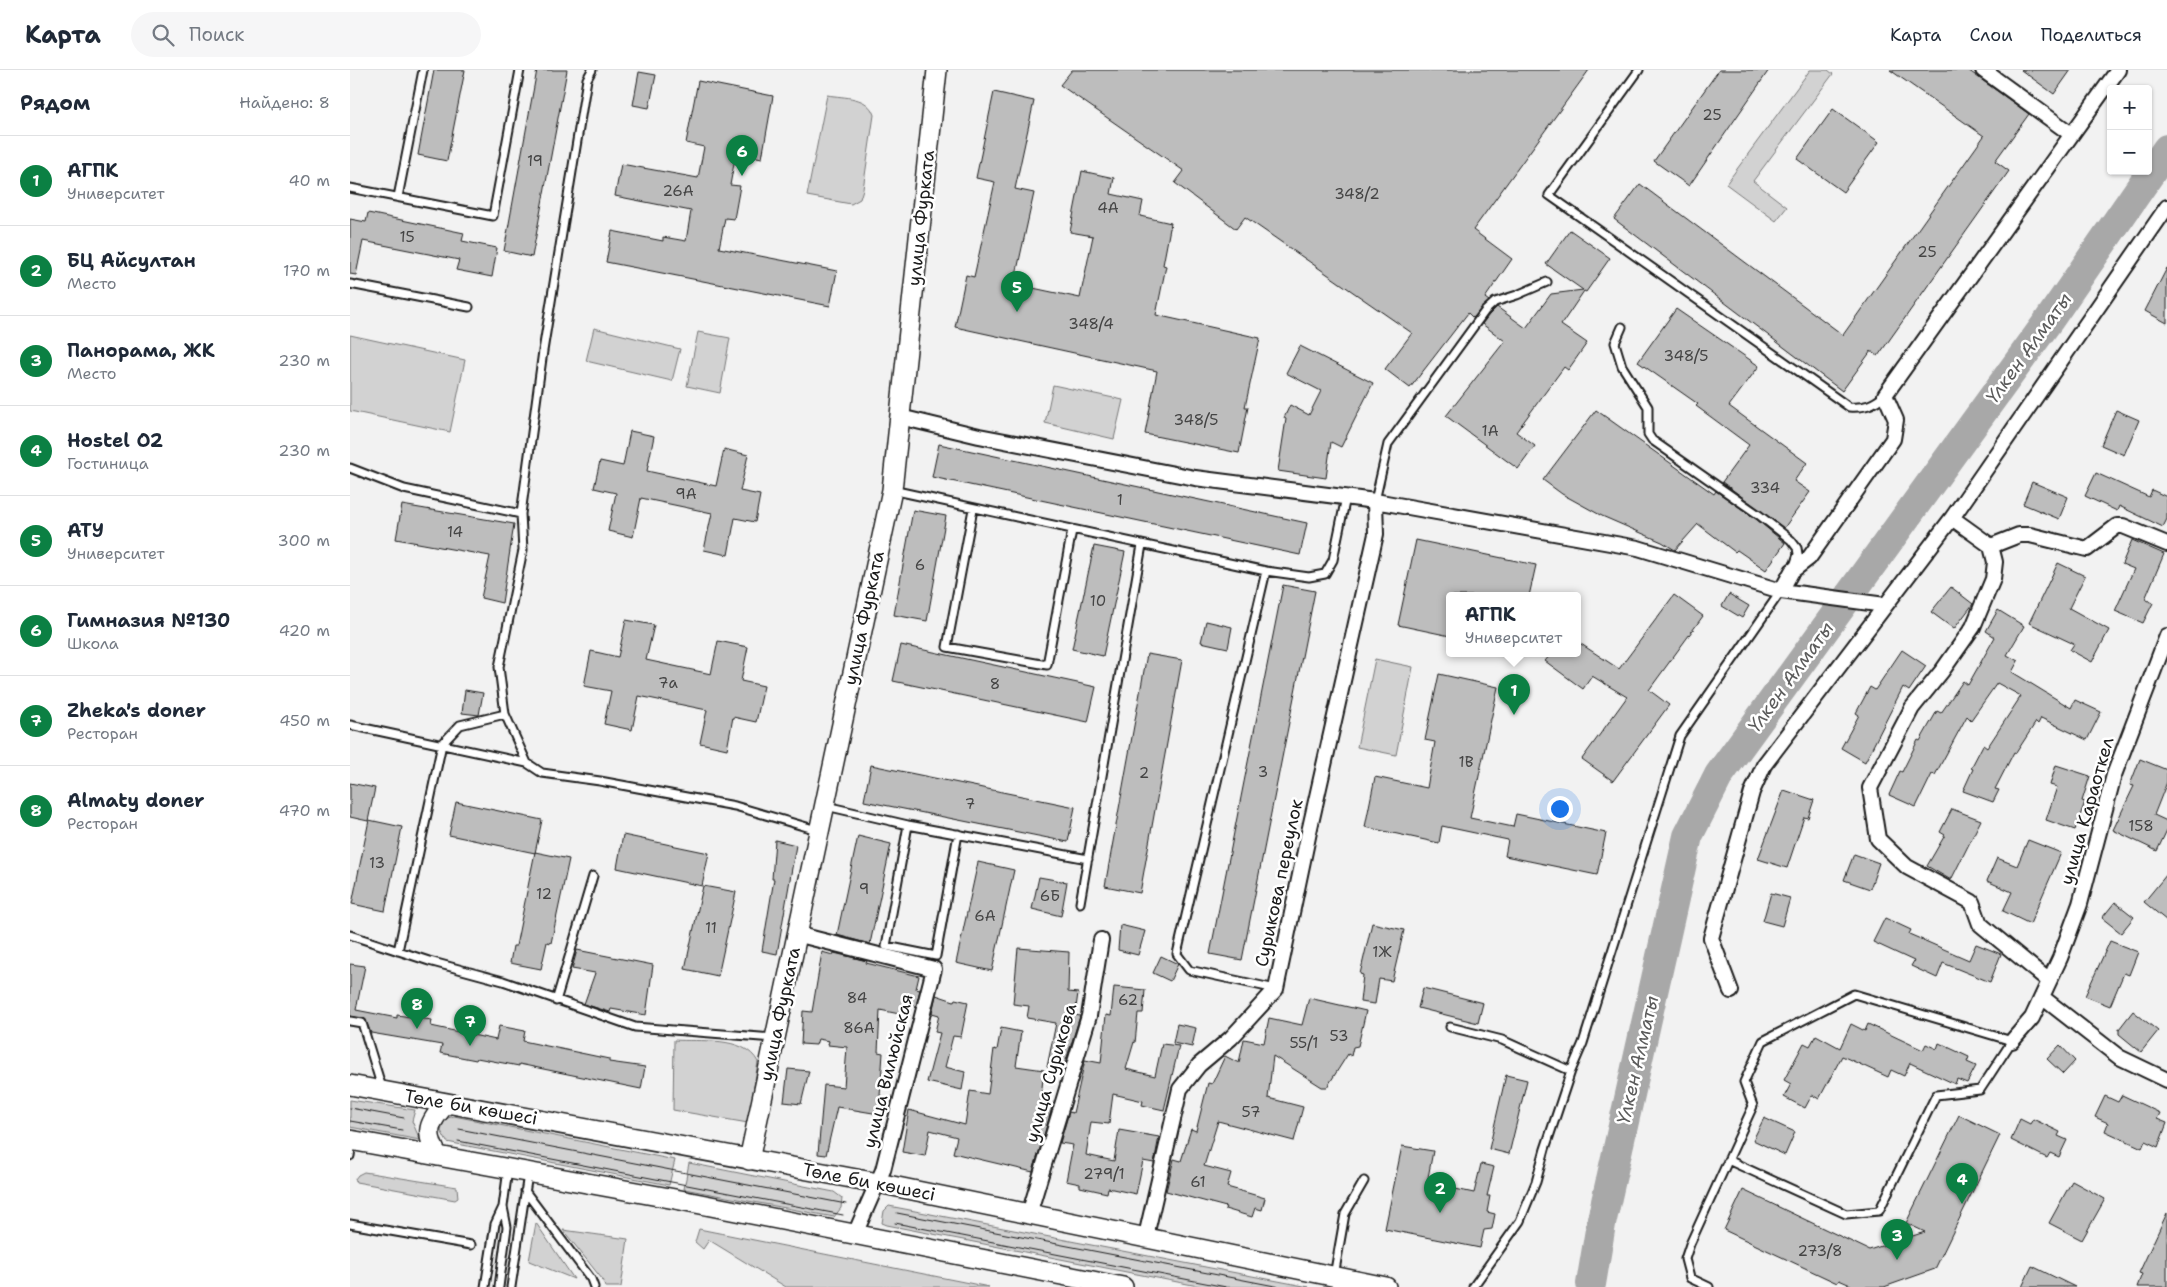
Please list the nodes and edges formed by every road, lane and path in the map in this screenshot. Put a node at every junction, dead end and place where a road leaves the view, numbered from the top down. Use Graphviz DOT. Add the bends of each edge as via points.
graph roads {
  1 [pos="423,70"];
  2 [pos="520,70"];
  3 [pos="592,70"];
  4 [pos="937,70"];
  5 [pos="1639,70"];
  6 [pos="1983,70"];
  7 [pos="2118,70"];
  8 [pos="2071,134"];
  9 [pos="350,188"];
  10 [pos="398,197"];
  11 [pos="2167,207"];
  12 [pos="1547,282"];
  13 [pos="350,284"];
  14 [pos="469,307"];
  15 [pos="1622,327"];
  16 [pos="1885,396"];
  17 [pos="900,416"];
  18 [pos="350,468"];
  19 [pos="892,490"];
  20 [pos="1346,497"];
  21 [pos="1375,501"];
  22 [pos="973,508"];
  23 [pos="521,514"];
  24 [pos="1952,518"];
  25 [pos="1072,530"];
  26 [pos="2167,544"];
  27 [pos="1142,545"];
  28 [pos="1991,546"];
  29 [pos="1266,571"];
  30 [pos="1792,571"];
  31 [pos="1781,590"];
  32 [pos="1885,605"];
  33 [pos="2167,636"];
  34 [pos="505,714"];
  35 [pos="350,725"];
  36 [pos="442,744"];
  37 [pos="527,763"];
  38 [pos="824,805"];
  39 [pos="908,825"];
  40 [pos="818,830"];
  41 [pos="958,834"];
  42 [pos="1088,859"];
  43 [pos="593,876"];
  44 [pos="1080,903"];
  45 [pos="796,934"];
  46 [pos="350,936"];
  47 [pos="1100,940"];
  48 [pos="398,951"];
  49 [pos="2049,981"];
  50 [pos="1276,989"];
  51 [pos="1731,991"];
  52 [pos="2042,997"];
  53 [pos="556,1001"];
  54 [pos="350,1021"];
  55 [pos="1450,1027"];
  56 [pos="775,1038"];
  57 [pos="2012,1041"];
  58 [pos="1571,1071"];
  59 [pos="2167,1080"];
  60 [pos="350,1085"];
  61 [pos="383,1091"];
  62 [pos="447,1103"];
  63 [pos="351,1146"];
  64 [pos="438,1156"];
  65 [pos="749,1160"];
  66 [pos="1728,1160"];
  67 [pos="508,1169"];
  68 [pos="1364,1181"];
  69 [pos="527,1182"];
  70 [pos="878,1183"];
  71 [pos="503,1207"];
  72 [pos="1029,1214"];
  73 [pos="350,1224"];
  74 [pos="855,1234"];
  75 [pos="1146,1236"];
  76 [pos="471,1245"];
  77 [pos="1334,1276"];
  78 [pos="485,1287"];
  79 [pos="499,1287"];
  80 [pos="511,1287"];
  81 [pos="594,1287"];
  82 [pos="1123,1287"];
  83 [pos="1386,1287"];
  84 [pos="1473,1287"];
  85 [pos="1709,1287"];
  1 -- 10 [label="lane"];
  2 -- 10 [label="lane" via="493,216"];
  3 -- 23 [label="lane" via="587,79 543,351"];
  4 -- 17 [label="main road, улица Фурката"];
  5 -- 16 [label="lane" via="1549,195 1849,407 1863,408"];
  6 -- 8 [label="street"];
  7 -- 8 [label="street"];
  8 -- 16 [label="street"];
  9 -- 10 [label="lane"];
  11 -- 24 [label="street"];
  12 -- 21 [label="lane" via="1495,302 1485,311 1388,444"];
  13 -- 14 [label="lane"];
  15 -- 30 [label="lane" via="1615,343 1622,366 1648,407 1648,434 1652,440 1791,540 1798,554"];
  16 -- 30 [label="street" via="1896,420 1893,439 1809,558"];
  17 -- 19 [label="main road, улица Фурката"];
  17 -- 20 [label="street" via="979,436 1195,478"];
  18 -- 23 [label="lane" via="404,488"];
  19 -- 22 [label="lane"];
  19 -- 38 [label="main road, улица Фурката"];
  20 -- 21 [label="street"];
  20 -- 29 [label="lane" via="1333,560 1325,574 1309,577"];
  21 -- 31 [label="street" via="1638,548"];
  21 -- 50 [label="street, Сурикова переулок" via="1376,534"];
  22 -- 25 [label="lane"];
  22 -- 25 [label="lane" via="947,647 1046,665"];
  23 -- 34 [label="lane" via="523,550 499,667"];
  24 -- 28 [label="street"];
  24 -- 32 [label="street"];
  25 -- 27 [label="lane"];
  26 -- 28 [label="street" via="2117,526 2087,549 2030,535 2019,535"];
  27 -- 29 [label="lane"];
  27 -- 42 [label="lane"];
  28 -- 49 [label="street" via="1995,562 1993,579 1973,627 1912,708 1870,788 1878,839 1907,867 1972,902 1980,924"];
  29 -- 50 [label="lane" via="1177,954 1189,970"];
  30 -- 31 [label="street"];
  31 -- 32 [label="street"];
  31 -- 58 [label="lane" via="1680,736 1583,1043"];
  32 -- 51 [label="street" via="1764,765 1752,792 1711,938"];
  33 -- 49 [label="street, улица Караоткел" via="2114,776 2080,904"];
  34 -- 36 [label="lane" via="460,724"];
  34 -- 37 [label="lane"];
  35 -- 36 [label="lane"];
  36 -- 37 [label="lane"];
  36 -- 48 [label="lane"];
  37 -- 40 [label="lane" via="542,773 735,806"];
  38 -- 39 [label="lane"];
  38 -- 40 [label="main road, улица Фурката"];
  39 -- 41 [label="lane"];
  39 -- 41 [label="lane" via="886,946 936,956"];
  40 -- 45 [label="main road, улица Фурката"];
  41 -- 42 [label="lane"];
  42 -- 44 [label="lane"];
  43 -- 53 [label="lane"];
  45 -- 56 [label="main road, улица Фурката"];
  45 -- 70 [label="street, улица Вилюйская" via="934,969"];
  46 -- 48 [label="lane"];
  47 -- 72 [label="street, улица Сурикова" via="1089,1016"];
  48 -- 53 [label="lane" via="503,981"];
  49 -- 52 [label="street, улица Караоткел"];
  50 -- 75 [label="street, Сурикова переулок" via="1231,1038 1199,1065 1180,1089"];
  52 -- 57 [label="street, улица Караоткел" via="2032,1018"];
  52 -- 59 [label="street" via="2119,1057"];
  53 -- 56 [label="lane" via="635,1027"];
  54 -- 61 [label="lane" via="362,1023"];
  55 -- 58 [label="lane" via="1502,1040"];
  56 -- 65 [label="main road, улица Фурката"];
  57 -- 66 [label="lane" via="1980,1090 1936,1095 1879,1211 1846,1214"];
  57 -- 66 [label="lane" via="1854,994 1764,1041 1744,1082 1753,1106"];
  58 -- 84 [label="lane" via="1536,1182 1520,1221"];
  60 -- 61 [label="main road, Төле би көшесі"];
  61 -- 62 [label="main road, Төле би көшесі"];
  62 -- 64 [label="main road" via="435,1115 430,1128 430,1142"];
  62 -- 65 [label="main road, Төле би көшесі"];
  63 -- 64 [label="main road"];
  64 -- 67 [label="main road"];
  65 -- 70 [label="main road, Төле би көшесі"];
  66 -- 85 [label="lane" via="1685,1259 1690,1278"];
  67 -- 69 [label="main road"];
  67 -- 71 [label="lane"];
  68 -- 77 [label="lane" via="1345,1214"];
  69 -- 74 [label="main road"];
  69 -- 80 [label="lane"];
  69 -- 81 [label="lane"];
  70 -- 72 [label="main road, Төле би көшесі"];
  70 -- 74 [label="street, улица Вилюйская"];
  71 -- 78 [label="lane" via="495,1224"];
  71 -- 79 [label="lane" via="507,1227"];
  72 -- 75 [label="main road, Төле би көшесі"];
  73 -- 76 [label="lane"];
  74 -- 82 [label="main road"];
  75 -- 77 [label="main road, Төле би көшесі"];
  77 -- 83 [label="main road, Төле би көшесі"];
}
